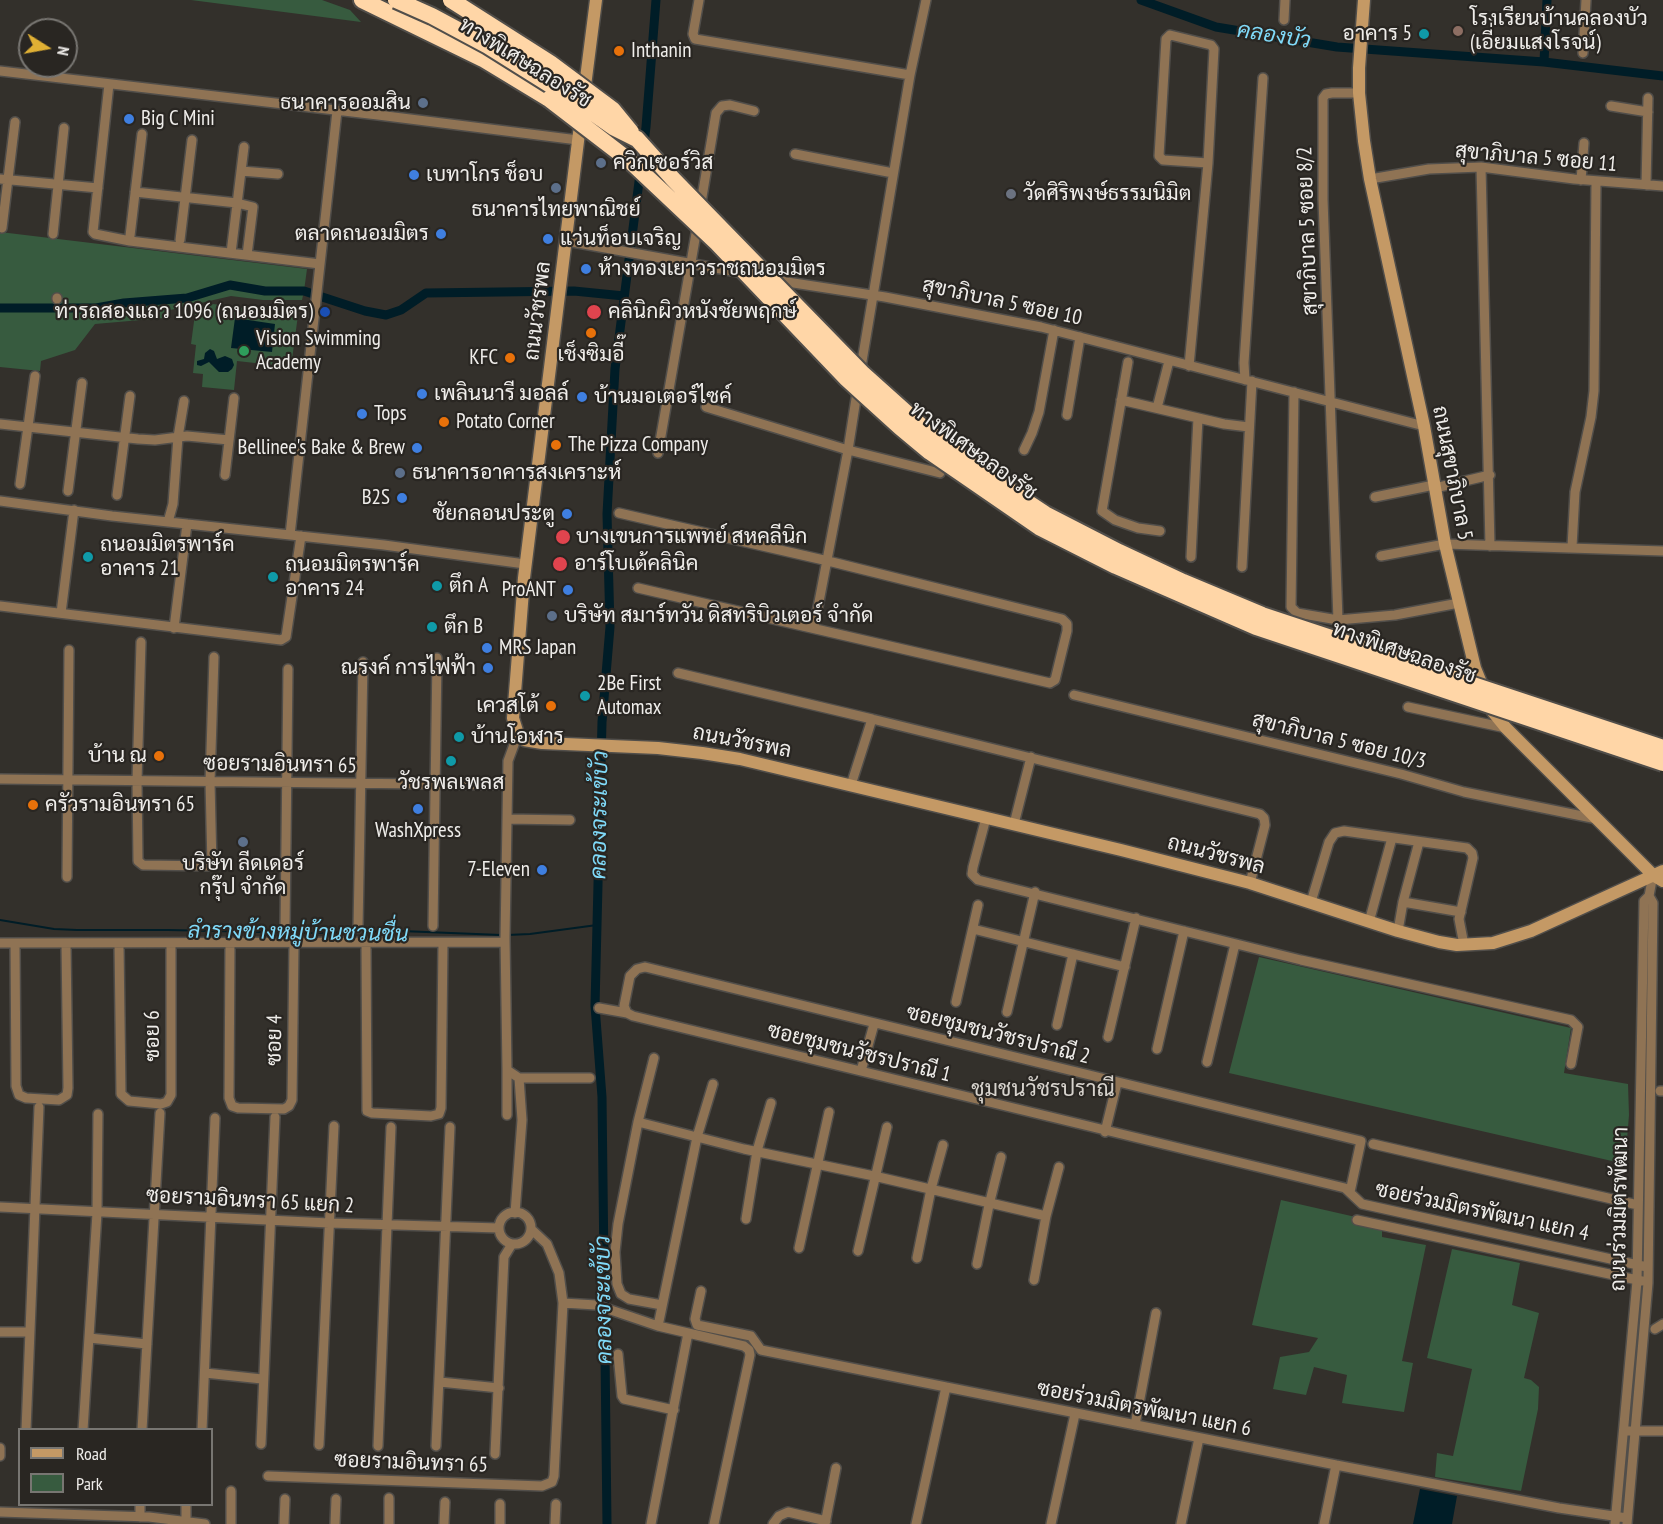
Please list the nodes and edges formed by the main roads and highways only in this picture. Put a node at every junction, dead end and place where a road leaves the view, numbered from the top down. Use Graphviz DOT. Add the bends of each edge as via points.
graph roads {
  1 [pos="362,0"];
  2 [pos="396,0"];
  3 [pos="451,0"];
  4 [pos="596,0"];
  5 [pos="1364,0"];
  6 [pos="636,139"];
  7 [pos="1663,748"];
  8 [pos="1663,763"];
  9 [pos="1660,875"];
  1 -- 8 [label="highway, ทางพิเศษฉลองรัช, bridge" via="483,60 549,99 632,162 717,243 846,378 900,427 1039,527 1116,566 1256,627"];
  2 -- 6 [label="highway, ทางพิเศษฉลองรัช, bridge" via="488,46"];
  3 -- 6 [label="highway, bridge" via="550,63 613,110"];
  4 -- 9 [label="main road, ถนนวัชรพล" via="525,564 513,718 524,740 719,755 1250,883 1398,931 1464,945 1493,943 1531,931"];
  5 -- 9 [label="main road, ถนนสุขาภิบาล 5" via="1359,93 1370,179 1424,426 1445,544 1475,668 1492,712 1506,728"];
  6 -- 7 [label="highway, ทางพิเศษฉลองรัช, bridge" via="863,374 921,426 1045,514 1162,573 1262,615"];
}
